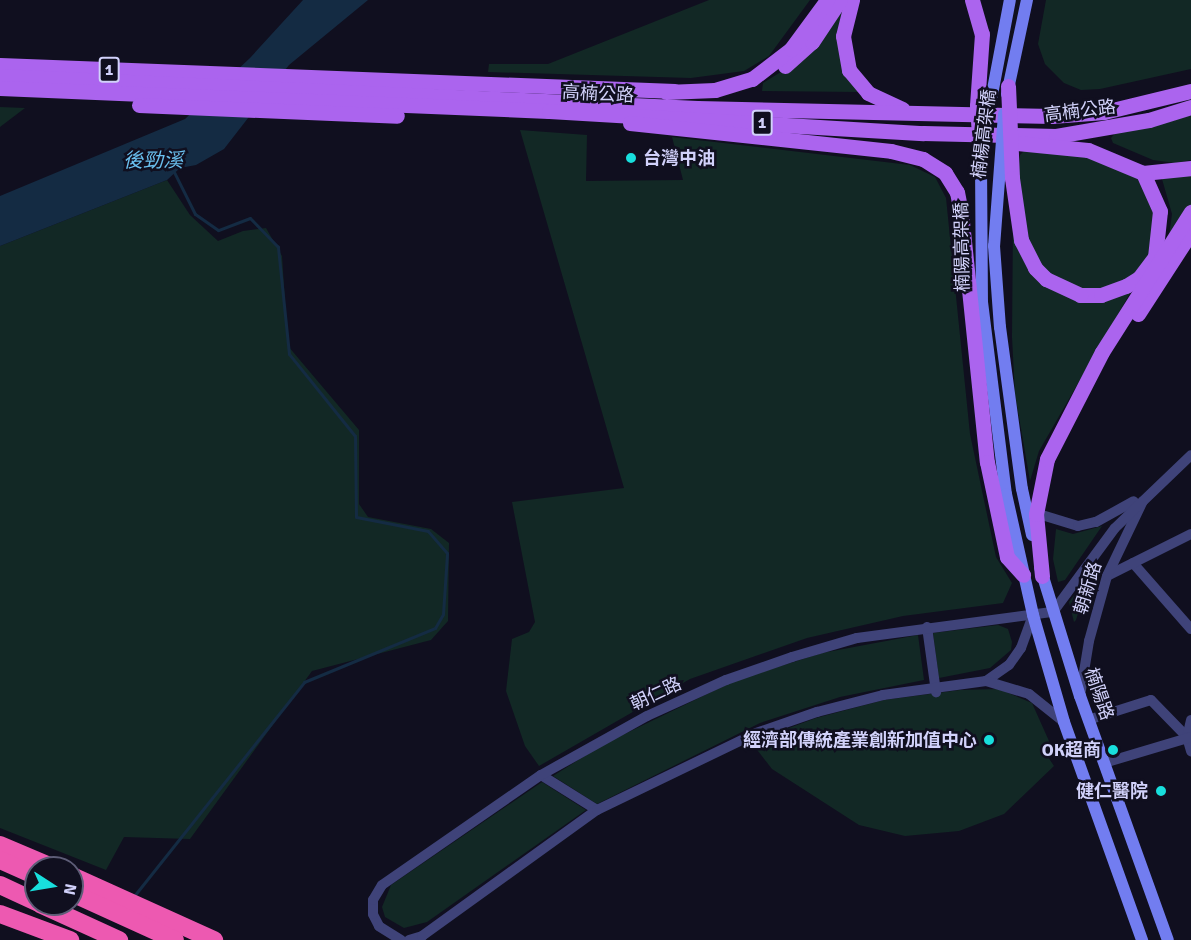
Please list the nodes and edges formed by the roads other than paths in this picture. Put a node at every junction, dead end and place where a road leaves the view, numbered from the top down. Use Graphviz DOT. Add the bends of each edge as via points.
graph roads {
  1 [pos="827,0"];
  2 [pos="840,0"];
  3 [pos="852,0"];
  4 [pos="972,0"];
  5 [pos="1010,0"];
  6 [pos="1027,0"];
  7 [pos="0,65"];
  8 [pos="0,76"];
  9 [pos="752,79"];
  10 [pos="301,83"];
  11 [pos="1008,87"];
  12 [pos="0,88"];
  13 [pos="674,91"];
  14 [pos="1191,91"];
  15 [pos="198,97"];
  16 [pos="631,97"];
  17 [pos="0,99"];
  18 [pos="589,106"];
  19 [pos="673,107"];
  20 [pos="1191,107"];
  21 [pos="910,112"];
  22 [pos="652,122"];
  23 [pos="974,134"];
  24 [pos="981,163"];
  25 [pos="1191,168"];
  26 [pos="1143,173"];
  27 [pos="1191,212"];
  28 [pos="1191,232"];
  29 [pos="1094,370"];
  30 [pos="1191,455"];
  31 [pos="1145,495"];
  32 [pos="1031,512"];
  33 [pos="1191,534"];
  34 [pos="1133,563"];
  35 [pos="1023,575"];
  36 [pos="1042,576"];
  37 [pos="1107,576"];
  38 [pos="1053,612"];
  39 [pos="1033,615"];
  40 [pos="927,627"];
  41 [pos="1191,628"];
  42 [pos="986,681"];
  43 [pos="936,689"];
  44 [pos="1080,696"];
  45 [pos="1088,720"];
  46 [pos="1191,720"];
  47 [pos="1064,722"];
  48 [pos="1189,737"];
  49 [pos="1191,751"];
  50 [pos="1104,763"];
  51 [pos="541,775"];
  52 [pos="597,810"];
  53 [pos="0,845"];
  54 [pos="26,856"];
  55 [pos="0,860"];
  56 [pos="24,871"];
  57 [pos="84,883"];
  58 [pos="0,885"];
  59 [pos="24,896"];
  60 [pos="84,897"];
  61 [pos="126,909"];
  62 [pos="0,914"];
  63 [pos="66,916"];
  64 [pos="0,919"];
  65 [pos="112,937"];
  66 [pos="212,938"];
  67 [pos="42,940"];
  68 [pos="70,940"];
  69 [pos="175,940"];
  70 [pos="401,940"];
  71 [pos="409,940"];
  72 [pos="1142,940"];
  73 [pos="1168,940"];
  1 -- 9 [label="main road" via="791,49"];
  2 -- 9 [label="main road" via="802,53 782,68"];
  3 -- 21 [label="main road" via="843,24 849,70 868,93"];
  4 -- 24 [label="main road, bridge" via="982,34 976,106"];
  5 -- 24 [label="street, 楠陽高架橋, bridge" via="988,103"];
  6 -- 11 [label="street, 楠楊高架橋, bridge"];
  7 -- 10 [label="main road, 高楠公路 / 1" via="219,74"];
  8 -- 15 [label="main road, 高楠公路 / 1"];
  9 -- 13 [label="main road" via="715,90"];
  10 -- 15 [label="main road, 高楠公路 / 1"];
  10 -- 18 [label="main road, 高楠公路 / 1"];
  11 -- 26 [label="main road, bridge" via="1012,178 1021,240 1035,268 1046,279 1080,295 1101,295 1139,278 1155,257 1160,211"];
  11 -- 32 [label="street, 楠楊高架橋, bridge" via="997,174 994,246 1000,327 1022,489"];
  12 -- 15 [label="main road, 高楠公路 / 1"];
  13 -- 16 [label="main road"];
  13 -- 18 [label="main road, 高楠公路 / 1"];
  14 -- 21 [label="main road, 高楠公路 / 1" via="1104,112"];
  15 -- 17 [label="main road, 高楠公路 / 1"];
  15 -- 18 [label="main road, 高楠公路 / 1" via="282,107"];
  16 -- 18 [label="main road"];
  16 -- 19 [label="main road"];
  18 -- 19 [label="main road, 高楠公路 / 1"];
  18 -- 22 [label="main road, 高楠公路 / 1"];
  18 -- 22 [label="main road" via="620,121"];
  19 -- 21 [label="main road, 高楠公路 / 1"];
  20 -- 23 [label="main road, 高楠公路 / 1" via="1149,120 1077,133"];
  22 -- 23 [label="main road, 高楠公路 / 1"];
  22 -- 35 [label="main road" via="891,151 923,159 945,172 957,192 961,212 987,462 1006,557"];
  23 -- 26 [label="main road" via="1029,146 1088,150"];
  24 -- 35 [label="street, 楠陽高架橋" via="982,302 1006,494"];
  25 -- 26 [label="main road"];
  27 -- 29 [label="main road"];
  28 -- 29 [label="main road" via="1110,355"];
  29 -- 32 [label="main road" via="1047,459"];
  30 -- 31 [label="street, 朝新路"];
  31 -- 32 [label="street, 朝新路" via="1086,525 1067,525"];
  31 -- 37 [label="street, 朝新路"];
  31 -- 38 [label="street, 朝新路" via="1115,528"];
  32 -- 36 [label="main road"];
  33 -- 34 [label="street"];
  34 -- 37 [label="street"];
  34 -- 41 [label="street"];
  35 -- 39 [label="street"];
  36 -- 38 [label="street, 楠陽路"];
  37 -- 44 [label="street, 朝新路" via="1089,641"];
  38 -- 39 [label="street, 朝仁路"];
  38 -- 44 [label="street, 楠陽路"];
  39 -- 40 [label="street, 朝仁路"];
  39 -- 42 [label="street" via="1021,648 1009,665"];
  39 -- 47 [label="street"];
  40 -- 43 [label="street"];
  40 -- 51 [label="street, 朝仁路" via="857,638 726,680 595,742"];
  42 -- 43 [label="street"];
  42 -- 47 [label="street" via="1029,694"];
  43 -- 52 [label="street" via="883,694 756,733"];
  44 -- 45 [label="street, 楠陽路"];
  45 -- 48 [label="street" via="1148,699"];
  45 -- 50 [label="street, 楠陽路"];
  46 -- 48 [label="street"];
  47 -- 72 [label="street"];
  48 -- 49 [label="street"];
  48 -- 50 [label="street"];
  50 -- 73 [label="street, 楠陽路"];
  51 -- 52 [label="street"];
  51 -- 70 [label="street, 朝仁路" via="382,885 373,900 373,914 379,926"];
  52 -- 71 [label="street" via="422,936"];
  53 -- 54 [label="highway"];
  55 -- 56 [label="highway"];
  57 -- 61 [label="highway"];
  58 -- 59 [label="highway"];
  60 -- 61 [label="highway"];
  61 -- 66 [label="highway"];
  61 -- 69 [label="highway"];
  62 -- 68 [label="highway"];
  63 -- 65 [label="highway"];
  64 -- 67 [label="highway"];
}
